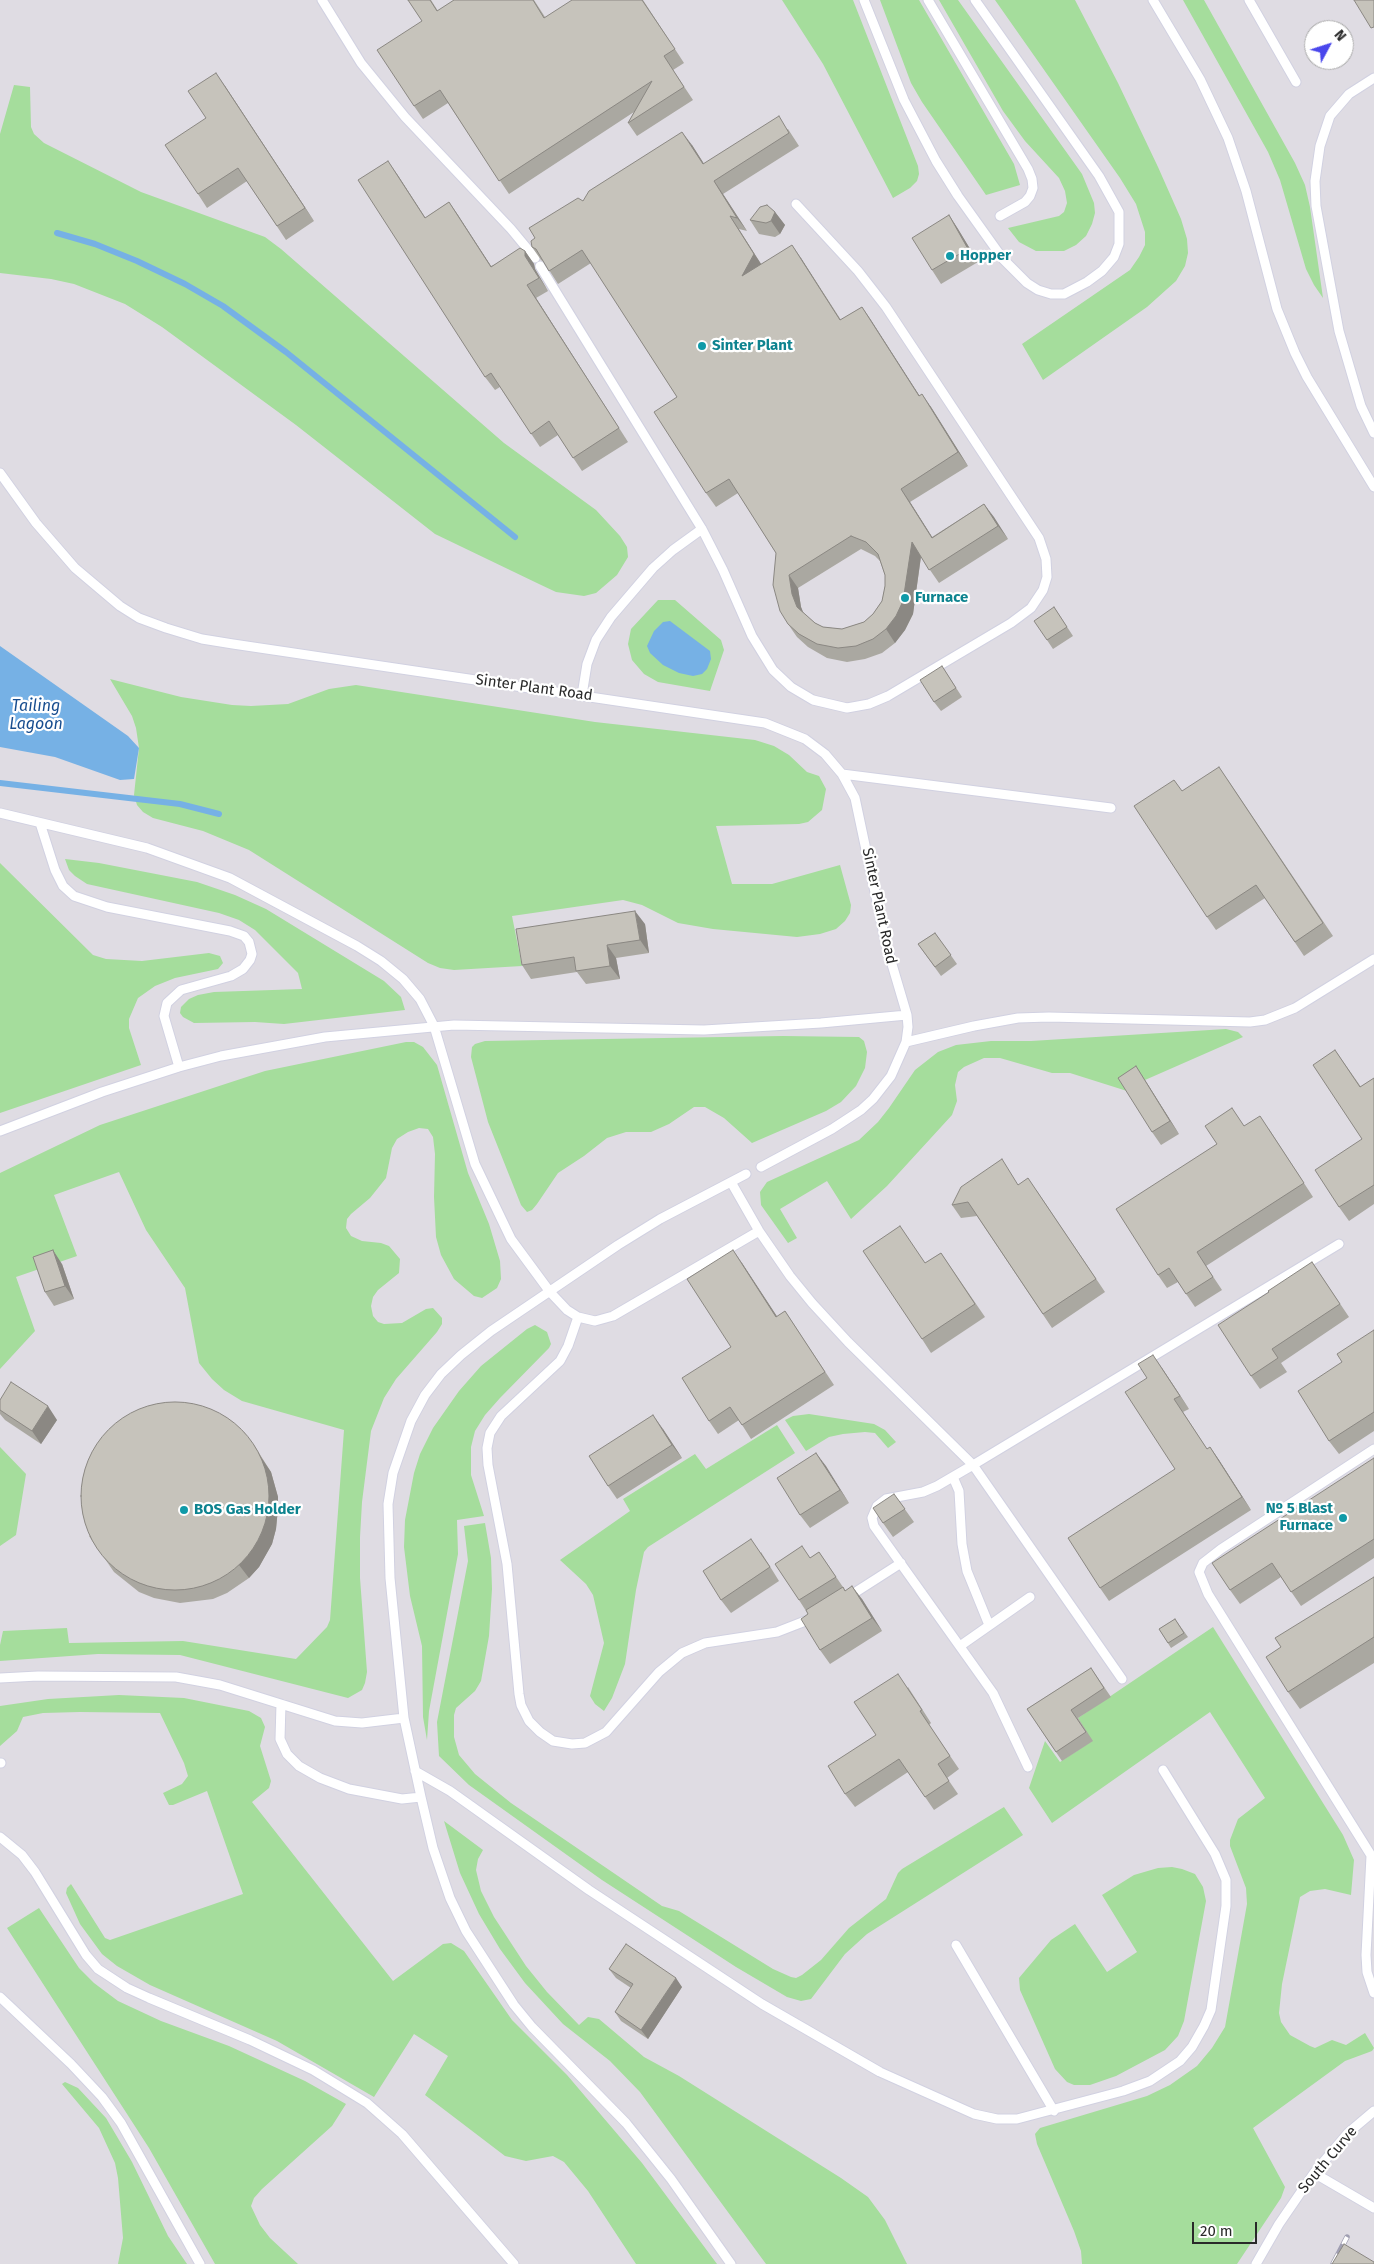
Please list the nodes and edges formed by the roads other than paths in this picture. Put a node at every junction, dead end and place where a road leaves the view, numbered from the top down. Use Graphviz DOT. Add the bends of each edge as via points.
graph roads {
  1 [pos="322,0"];
  2 [pos="864,0"];
  3 [pos="928,0"];
  4 [pos="975,0"];
  5 [pos="1153,0"];
  6 [pos="1249,0"];
  7 [pos="1374,78"];
  8 [pos="1296,82"];
  9 [pos="796,204"];
  10 [pos="1000,216"];
  11 [pos="1374,433"];
  12 [pos="0,473"];
  13 [pos="1374,487"];
  14 [pos="702,530"];
  15 [pos="582,695"];
  16 [pos="842,774"];
  17 [pos="1111,808"];
  18 [pos="0,813"];
  19 [pos="40,823"];
  20 [pos="1374,959"];
  21 [pos="907,1015"];
  22 [pos="434,1026"];
  23 [pos="906,1042"];
  24 [pos="178,1068"];
  25 [pos="0,1131"];
  26 [pos="761,1166"];
  27 [pos="746,1174"];
  28 [pos="731,1182"];
  29 [pos="759,1231"];
  30 [pos="1339,1244"];
  31 [pos="550,1292"];
  32 [pos="578,1317"];
  33 [pos="1374,1449"];
  34 [pos="973,1465"];
  35 [pos="953,1477"];
  36 [pos="901,1563"];
  37 [pos="1030,1597"];
  38 [pos="837,1604"];
  39 [pos="821,1614"];
  40 [pos="989,1625"];
  41 [pos="960,1646"];
  42 [pos="0,1678"];
  43 [pos="1122,1679"];
  44 [pos="281,1704"];
  45 [pos="404,1718"];
  46 [pos="1028,1767"];
  47 [pos="1162,1770"];
  48 [pos="415,1771"];
  49 [pos="421,1797"];
  50 [pos="0,1837"];
  51 [pos="1373,1858"];
  52 [pos="956,1945"];
  53 [pos="1374,1993"];
  54 [pos="0,1997"];
  55 [pos="1054,2111"];
  56 [pos="1374,2111"];
  57 [pos="1314,2174"];
  58 [pos="1374,2208"];
  59 [pos="200,2264"];
  60 [pos="514,2264"];
  61 [pos="731,2264"];
  62 [pos="1256,2264"];
  1 -- 14 [label="lane" via="361,63 404,118 511,229 537,262"];
  2 -- 4 [label="lane" via="904,100 958,196 1003,259 1027,283 1051,294 1064,294 1087,282 1114,257 1119,244 1119,212 1099,176"];
  3 -- 10 [label="lane" via="1032,179 1030,196"];
  5 -- 13 [label="lane" via="1200,79 1228,138 1246,191 1277,309 1295,353"];
  6 -- 8 [label="lane"];
  7 -- 11 [label="lane" via="1349,94 1330,116 1320,146 1315,181 1316,206 1339,331 1361,406"];
  9 -- 14 [label="lane" via="858,271 886,307 1039,538 1046,559 1047,577 1032,608 1011,623 888,696 869,704 837,707 802,694 772,670 752,636"];
  12 -- 15 [label="lane, Sinter Plant Road" via="36,523 75,568 139,618 202,639"];
  14 -- 15 [label="lane" via="653,568 611,617 596,640 587,664"];
  15 -- 16 [label="lane, Sinter Plant Road" via="764,723 806,739"];
  16 -- 17 [label="lane"];
  16 -- 21 [label="lane, Sinter Plant Road" via="854,798 886,944"];
  18 -- 19 [label="lane"];
  19 -- 22 [label="lane" via="147,848 230,878 381,961 420,999"];
  19 -- 24 [label="lane" via="55,870 63,886 74,896 107,907 230,931 244,936 249,942 252,954 243,969 231,976 181,990 167,1003 164,1016"];
  20 -- 23 [label="lane" via="1295,1008 1265,1020 1018,1018"];
  21 -- 22 [label="lane" via="704,1030"];
  21 -- 23 [label="lane, Sinter Plant Road"];
  22 -- 24 [label="lane" via="293,1042"];
  22 -- 31 [label="lane" via="475,1164 488,1194 511,1239"];
  23 -- 26 [label="lane" via="891,1076 861,1110 832,1130"];
  24 -- 25 [label="lane" via="102,1092"];
  27 -- 28 [label="lane"];
  28 -- 29 [label="lane"];
  28 -- 31 [label="lane" via="660,1219"];
  29 -- 32 [label="lane" via="613,1316 595,1321"];
  29 -- 34 [label="lane" via="790,1276 848,1342"];
  30 -- 34 [label="lane"];
  31 -- 32 [label="lane"];
  31 -- 45 [label="lane" via="491,1331 441,1374 425,1395 401,1445 388,1504 388,1540"];
  32 -- 39 [label="lane" via="560,1361 502,1416 490,1433 487,1448 507,1564 519,1694 529,1720 553,1740 585,1743 606,1732 659,1672 682,1654 705,1643 777,1632"];
  33 -- 51 [label="lane" via="1221,1549 1203,1563 1199,1572 1208,1594"];
  34 -- 35 [label="lane"];
  34 -- 43 [label="lane"];
  35 -- 36 [label="lane" via="923,1492 886,1498 877,1506 872,1518 874,1526"];
  35 -- 40 [label="lane" via="959,1492 966,1571"];
  36 -- 38 [label="lane"];
  36 -- 41 [label="lane"];
  37 -- 40 [label="lane"];
  40 -- 41 [label="lane"];
  41 -- 46 [label="lane" via="993,1693"];
  42 -- 44 [label="lane" via="176,1677 215,1684"];
  44 -- 45 [label="lane" via="346,1722"];
  44 -- 49 [label="lane" via="280,1739 287,1754 299,1766 349,1789 402,1799"];
  45 -- 48 [label="lane"];
  47 -- 55 [label="lane" via="1214,1854 1226,1880 1226,1906 1211,2010 1192,2047 1168,2071 1123,2092"];
  48 -- 49 [label="lane"];
  48 -- 55 [label="lane" via="450,1791 589,1890 762,2004 880,2072 949,2105 985,2117 1017,2119"];
  49 -- 61 [label="lane" via="433,1848 450,1898 490,1971 532,2026 626,2123 671,2179"];
  50 -- 60 [label="lane" via="22,1855 86,1955 106,1975 149,1998 313,2070 366,2103 402,2134"];
  51 -- 53 [label="lane" via="1366,1955 1367,1972"];
  52 -- 55 [label="lane"];
  54 -- 59 [label="lane" via="102,2097 121,2123"];
  56 -- 57 [label="lane, South Curve" via="1348,2133"];
  57 -- 58 [label="lane"];
  57 -- 62 [label="lane, South Curve"];
}
